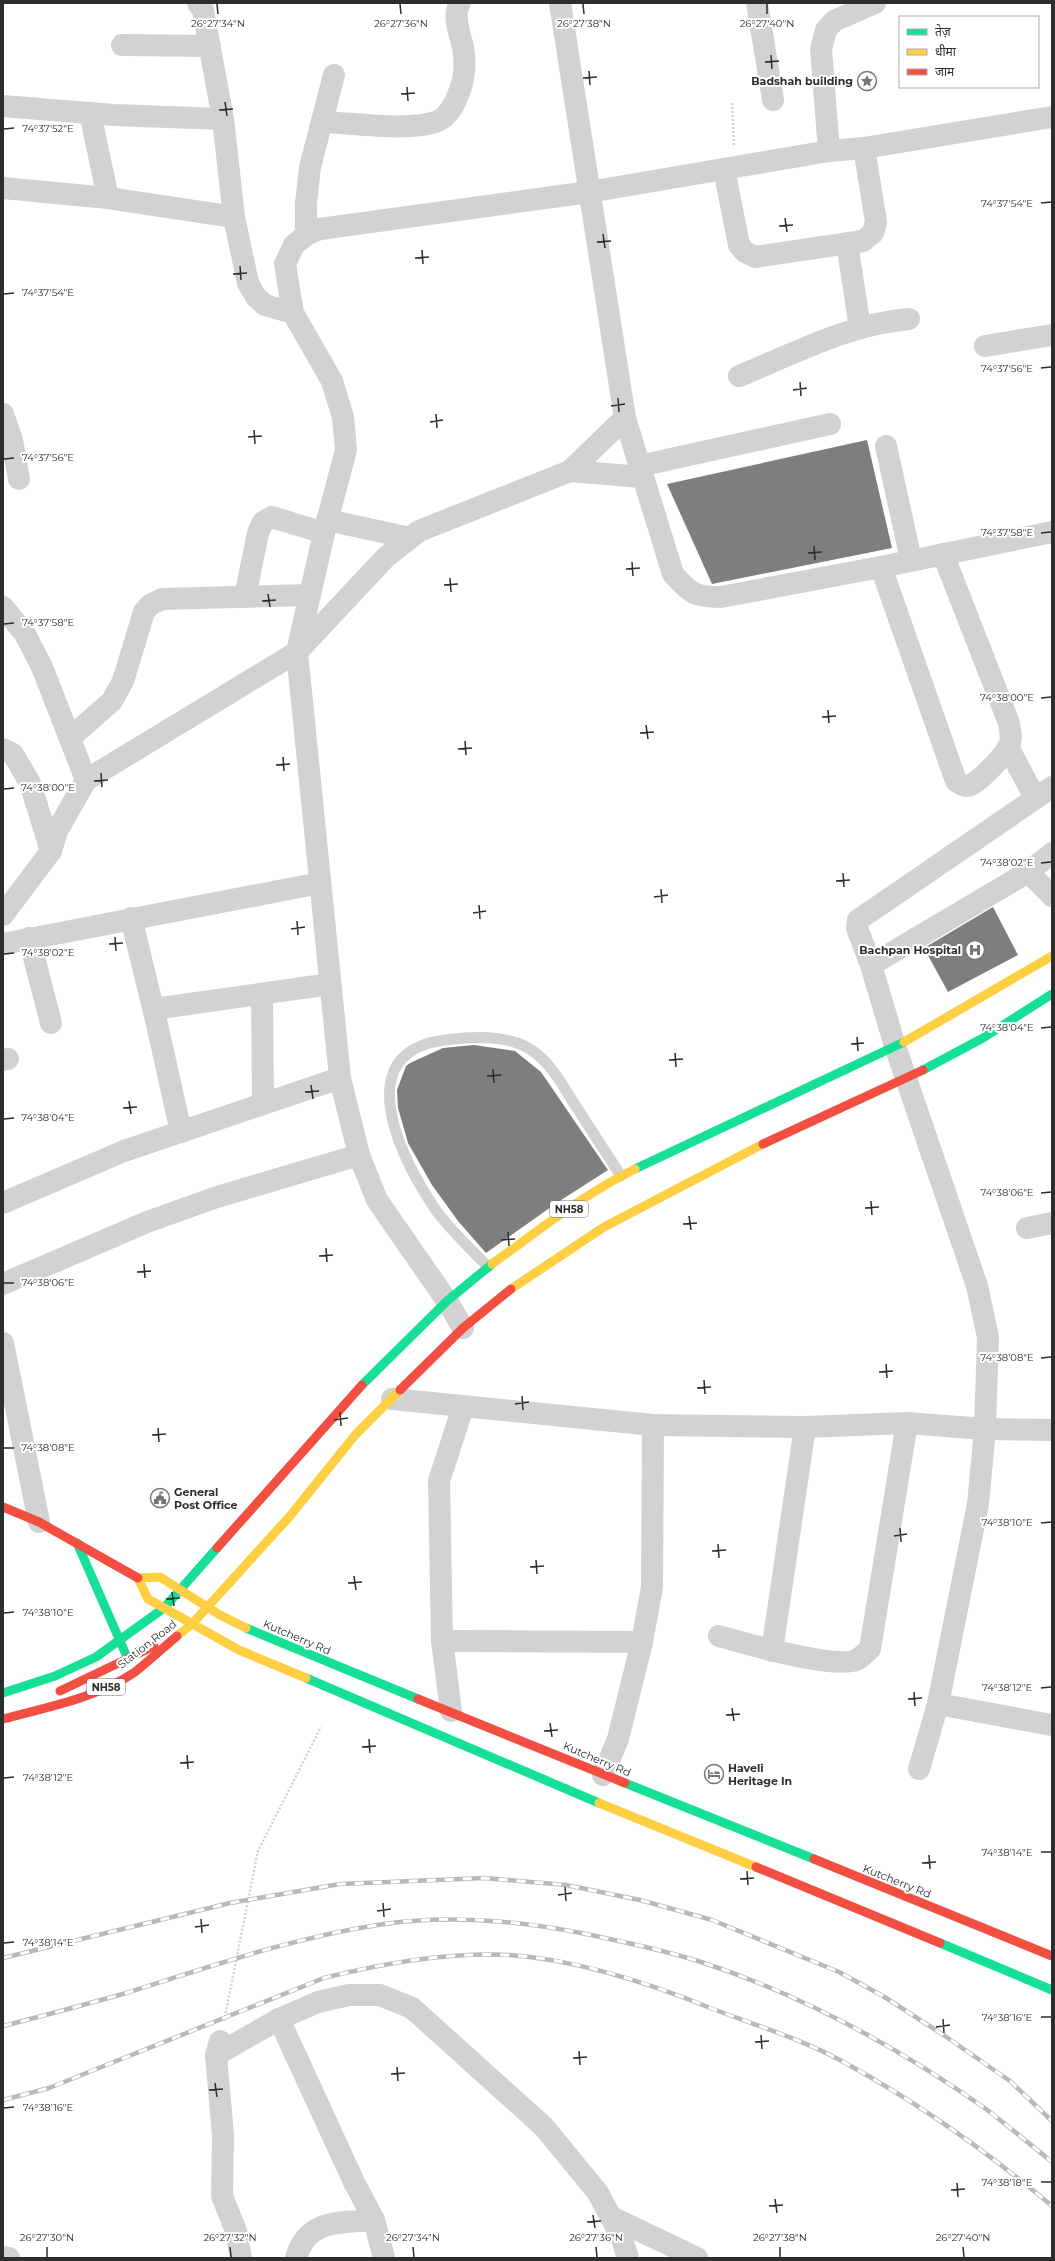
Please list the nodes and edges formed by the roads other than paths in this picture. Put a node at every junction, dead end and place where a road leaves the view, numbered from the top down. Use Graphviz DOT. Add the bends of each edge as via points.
graph roads {
  1 [pos="198,3"];
  2 [pos="460,3"];
  3 [pos="560,3"];
  4 [pos="757,3"];
  5 [pos="875,3"];
  6 [pos="122,45"];
  7 [pos="210,46"];
  8 [pos="334,75"];
  9 [pos="773,100"];
  10 [pos="3,106"];
  11 [pos="90,113"];
  12 [pos="1052,117"];
  13 [pos="223,120"];
  14 [pos="322,122"];
  15 [pos="864,148"];
  16 [pos="829,151"];
  17 [pos="729,168"];
  18 [pos="3,188"];
  19 [pos="589,192"];
  20 [pos="108,198"];
  21 [pos="234,217"];
  22 [pos="306,235"];
  23 [pos="848,243"];
  24 [pos="293,314"];
  25 [pos="908,319"];
  26 [pos="860,328"];
  27 [pos="1052,335"];
  28 [pos="985,346"];
  29 [pos="739,376"];
  30 [pos="3,414"];
  31 [pos="625,418"];
  32 [pos="830,424"];
  33 [pos="886,446"];
  34 [pos="570,471"];
  35 [pos="640,471"];
  36 [pos="19,479"];
  37 [pos="326,526"];
  38 [pos="1052,532"];
  39 [pos="410,538"];
  40 [pos="943,554"];
  41 [pos="912,560"];
  42 [pos="881,568"];
  43 [pos="309,595"];
  44 [pos="245,597"];
  45 [pos="3,607"];
  46 [pos="297,652"];
  47 [pos="70,738"];
  48 [pos="1008,747"];
  49 [pos="3,749"];
  50 [pos="86,780"];
  51 [pos="1044,792"];
  52 [pos="51,851"];
  53 [pos="1052,853"];
  54 [pos="1028,872"];
  55 [pos="320,883"];
  56 [pos="1052,896"];
  57 [pos="3,914"];
  58 [pos="131,918"];
  59 [pos="29,938"];
  60 [pos="3,944"];
  61 [pos="1052,956"];
  62 [pos="871,965"];
  63 [pos="330,984"];
  64 [pos="1036,993"];
  65 [pos="262,994"];
  66 [pos="1052,994"];
  67 [pos="1019,1004"];
  68 [pos="154,1009"];
  69 [pos="51,1023"];
  70 [pos="954,1024"];
  71 [pos="895,1046"];
  72 [pos="902,1071"];
  73 [pos="340,1078"];
  74 [pos="263,1104"];
  75 [pos="181,1132"];
  76 [pos="359,1155"];
  77 [pos="621,1176"];
  78 [pos="607,1196"];
  79 [pos="3,1203"];
  80 [pos="565,1223"];
  81 [pos="1052,1223"];
  82 [pos="1027,1228"];
  83 [pos="488,1267"];
  84 [pos="3,1284"];
  85 [pos="455,1315"];
  86 [pos="3,1343"];
  87 [pos="427,1350"];
  88 [pos="385,1398"];
  89 [pos="357,1406"];
  90 [pos="463,1407"];
  91 [pos="907,1423"];
  92 [pos="653,1425"];
  93 [pos="805,1427"];
  94 [pos="984,1429"];
  95 [pos="1052,1430"];
  96 [pos="342,1436"];
  97 [pos="3,1507"];
  98 [pos="39,1522"];
  99 [pos="251,1524"];
  100 [pos="76,1543"];
  101 [pos="249,1546"];
  102 [pos="138,1578"];
  103 [pos="198,1586"];
  104 [pos="181,1590"];
  105 [pos="208,1607"];
  106 [pos="164,1608"];
  107 [pos="163,1621"];
  108 [pos="192,1624"];
  109 [pos="719,1636"];
  110 [pos="239,1639"];
  111 [pos="120,1641"];
  112 [pos="442,1641"];
  113 [pos="140,1642"];
  114 [pos="642,1642"];
  115 [pos="164,1643"];
  116 [pos="772,1652"];
  117 [pos="134,1672"];
  118 [pos="3,1693"];
  119 [pos="3,1701"];
  120 [pos="938,1704"];
  121 [pos="451,1710"];
  122 [pos="3,1711"];
  123 [pos="3,1719"];
  124 [pos="1052,1725"];
  125 [pos="919,1769"];
  126 [pos="603,1775"];
  127 [pos="1052,1956"];
  128 [pos="1052,1990"];
  129 [pos="279,2018"];
  130 [pos="611,2217"];
  131 [pos="374,2220"];
  132 [pos="3,2257"];
  133 [pos="9,2258"];
  134 [pos="241,2258"];
  135 [pos="296,2258"];
  136 [pos="384,2258"];
  137 [pos="628,2258"];
  138 [pos="697,2258"];
  1 -- 7 [label="street" via="203,10"];
  2 -- 14 [label="street" via="457,7 457,22 466,70 452,110 439,120 416,126"];
  3 -- 19 [label="street"];
  4 -- 9 [label="street"];
  5 -- 16 [label="street" via="834,21 826,30 821,49"];
  6 -- 7 [label="street"];
  7 -- 13 [label="street"];
  8 -- 14 [label="street"];
  10 -- 11 [label="street"];
  11 -- 13 [label="street"];
  11 -- 20 [label="street"];
  12 -- 15 [label="street"];
  13 -- 21 [label="street"];
  14 -- 22 [label="street" via="310,167"];
  15 -- 16 [label="street"];
  15 -- 23 [label="street" via="876,222 873,233 863,241"];
  16 -- 17 [label="street"];
  17 -- 19 [label="street"];
  17 -- 23 [label="street" via="739,245 745,252 755,257"];
  18 -- 20 [label="street"];
  19 -- 22 [label="street" via="320,230"];
  19 -- 31 [label="street"];
  20 -- 21 [label="street"];
  21 -- 24 [label="street" via="248,283 256,297 265,305"];
  22 -- 24 [label="street" via="294,245 285,264"];
  23 -- 26 [label="street"];
  24 -- 37 [label="street" via="332,381 343,417 346,450"];
  25 -- 26 [label="street"];
  26 -- 29 [label="street"];
  27 -- 28 [label="street"];
  30 -- 36 [label="street" via="12,440"];
  31 -- 34 [label="street"];
  31 -- 35 [label="street"];
  32 -- 35 [label="street"];
  33 -- 41 [label="street"];
  34 -- 35 [label="street"];
  34 -- 39 [label="street" via="419,531"];
  35 -- 42 [label="street" via="673,574 689,592 708,597 721,597"];
  37 -- 39 [label="street"];
  37 -- 43 [label="street"];
  37 -- 44 [label="street" via="272,517 263,522 258,533"];
  38 -- 40 [label="street"];
  39 -- 46 [label="street" via="386,557"];
  40 -- 41 [label="street"];
  40 -- 48 [label="street" via="1009,723 1011,736"];
  41 -- 42 [label="street"];
  42 -- 48 [label="street" via="956,781 962,786 977,782"];
  43 -- 44 [label="street"];
  43 -- 46 [label="street"];
  44 -- 47 [label="street" via="162,599 150,605 144,612 123,681 112,701"];
  45 -- 47 [label="street" via="25,634 42,667"];
  46 -- 50 [label="street"];
  46 -- 55 [label="street"];
  47 -- 50 [label="street"];
  48 -- 51 [label="street"];
  49 -- 52 [label="street" via="13,754 30,783"];
  50 -- 52 [label="street" via="57,830"];
  51 -- 62 [label="street" via="858,920 857,928"];
  52 -- 57 [label="street"];
  53 -- 54 [label="street"];
  54 -- 56 [label="street"];
  54 -- 62 [label="street"];
  55 -- 58 [label="street"];
  55 -- 63 [label="street"];
  58 -- 59 [label="street"];
  58 -- 68 [label="street"];
  59 -- 60 [label="street"];
  59 -- 69 [label="street"];
  61 -- 71 [label="main road, NH58"];
  62 -- 71 [label="street"];
  63 -- 65 [label="street"];
  63 -- 73 [label="street"];
  64 -- 67 [label="main road"];
  65 -- 68 [label="street"];
  65 -- 74 [label="street"];
  66 -- 72 [label="main road, NH58" via="941,1062"];
  68 -- 75 [label="street"];
  70 -- 78 [label="main road" via="908,1049 679,1158"];
  71 -- 72 [label="street"];
  71 -- 77 [label="main road, NH58"];
  72 -- 85 [label="main road, NH58" via="604,1227 494,1301"];
  72 -- 94 [label="street" via="985,1315 989,1355"];
  73 -- 74 [label="street"];
  73 -- 76 [label="street"];
  74 -- 75 [label="street"];
  75 -- 79 [label="street" via="124,1151"];
  76 -- 84 [label="street" via="217,1197 147,1222"];
  76 -- 85 [label="street" via="377,1200"];
  77 -- 83 [label="main road, NH58"];
  77 -- 83 [label="lane" via="553,1071 530,1049 508,1040 470,1037 435,1041 410,1051 392,1070 389,1092 391,1114 402,1148 433,1207"];
  80 -- 85 [label="main road" via="500,1266"];
  81 -- 82 [label="street"];
  83 -- 85 [label="main road, NH58"];
  85 -- 87 [label="main road"];
  85 -- 88 [label="main road, NH58"];
  85 -- 104 [label="main road, NH58" via="378,1368"];
  86 -- 98 [label="street"];
  88 -- 90 [label="street"];
  88 -- 96 [label="main road"];
  88 -- 105 [label="main road, NH58" via="290,1516"];
  89 -- 99 [label="main road" via="324,1438"];
  90 -- 92 [label="street"];
  90 -- 112 [label="street" via="439,1481"];
  91 -- 93 [label="street"];
  91 -- 94 [label="street"];
  91 -- 116 [label="street" via="870,1649 856,1660 838,1662"];
  92 -- 93 [label="street"];
  92 -- 114 [label="street" via="652,1587"];
  93 -- 116 [label="street"];
  94 -- 95 [label="street"];
  94 -- 120 [label="street" via="978,1504"];
  97 -- 98 [label="main road"];
  98 -- 100 [label="main road"];
  100 -- 102 [label="main road"];
  100 -- 111 [label="main road"];
  101 -- 115 [label="main road"];
  102 -- 104 [label="main road, Kutcherry Rd" via="160,1577"];
  102 -- 106 [label="main road" via="148,1599"];
  103 -- 107 [label="main road"];
  104 -- 105 [label="main road, Kutcherry Rd"];
  104 -- 106 [label="main road, Station Road / NH58"];
  105 -- 108 [label="main road, Station Road / NH58"];
  105 -- 121 [label="main road, Kutcherry Rd" via="260,1635"];
  106 -- 108 [label="main road"];
  106 -- 111 [label="main road, Station Road / NH58"];
  108 -- 117 [label="main road, Station Road / NH58"];
  108 -- 128 [label="main road" via="239,1650 352,1700"];
  109 -- 116 [label="street"];
  110 -- 115 [label="main road" via="208,1630"];
  111 -- 117 [label="main road"];
  111 -- 118 [label="main road, Station Road / NH58" via="96,1657 56,1676"];
  112 -- 114 [label="street"];
  112 -- 121 [label="street"];
  113 -- 119 [label="main road" via="116,1656 27,1694"];
  114 -- 126 [label="street" via="618,1739"];
  115 -- 122 [label="main road" via="147,1648 47,1697"];
  117 -- 123 [label="main road, Station Road / NH58" via="71,1701"];
  120 -- 124 [label="street"];
  120 -- 125 [label="street"];
  121 -- 126 [label="main road, Kutcherry Rd"];
  126 -- 127 [label="main road, Kutcherry Rd"];
  129 -- 130 [label="street" via="318,2002 349,1995 380,1995 412,2008 544,2128 598,2193"];
  129 -- 131 [label="street"];
  129 -- 134 [label="street" via="219,2046 223,2135 222,2196 236,2231"];
  130 -- 137 [label="street"];
  130 -- 138 [label="street"];
  131 -- 135 [label="street" via="333,2223 316,2228 304,2239"];
  131 -- 136 [label="street"];
  132 -- 133 [label="street"];
}
